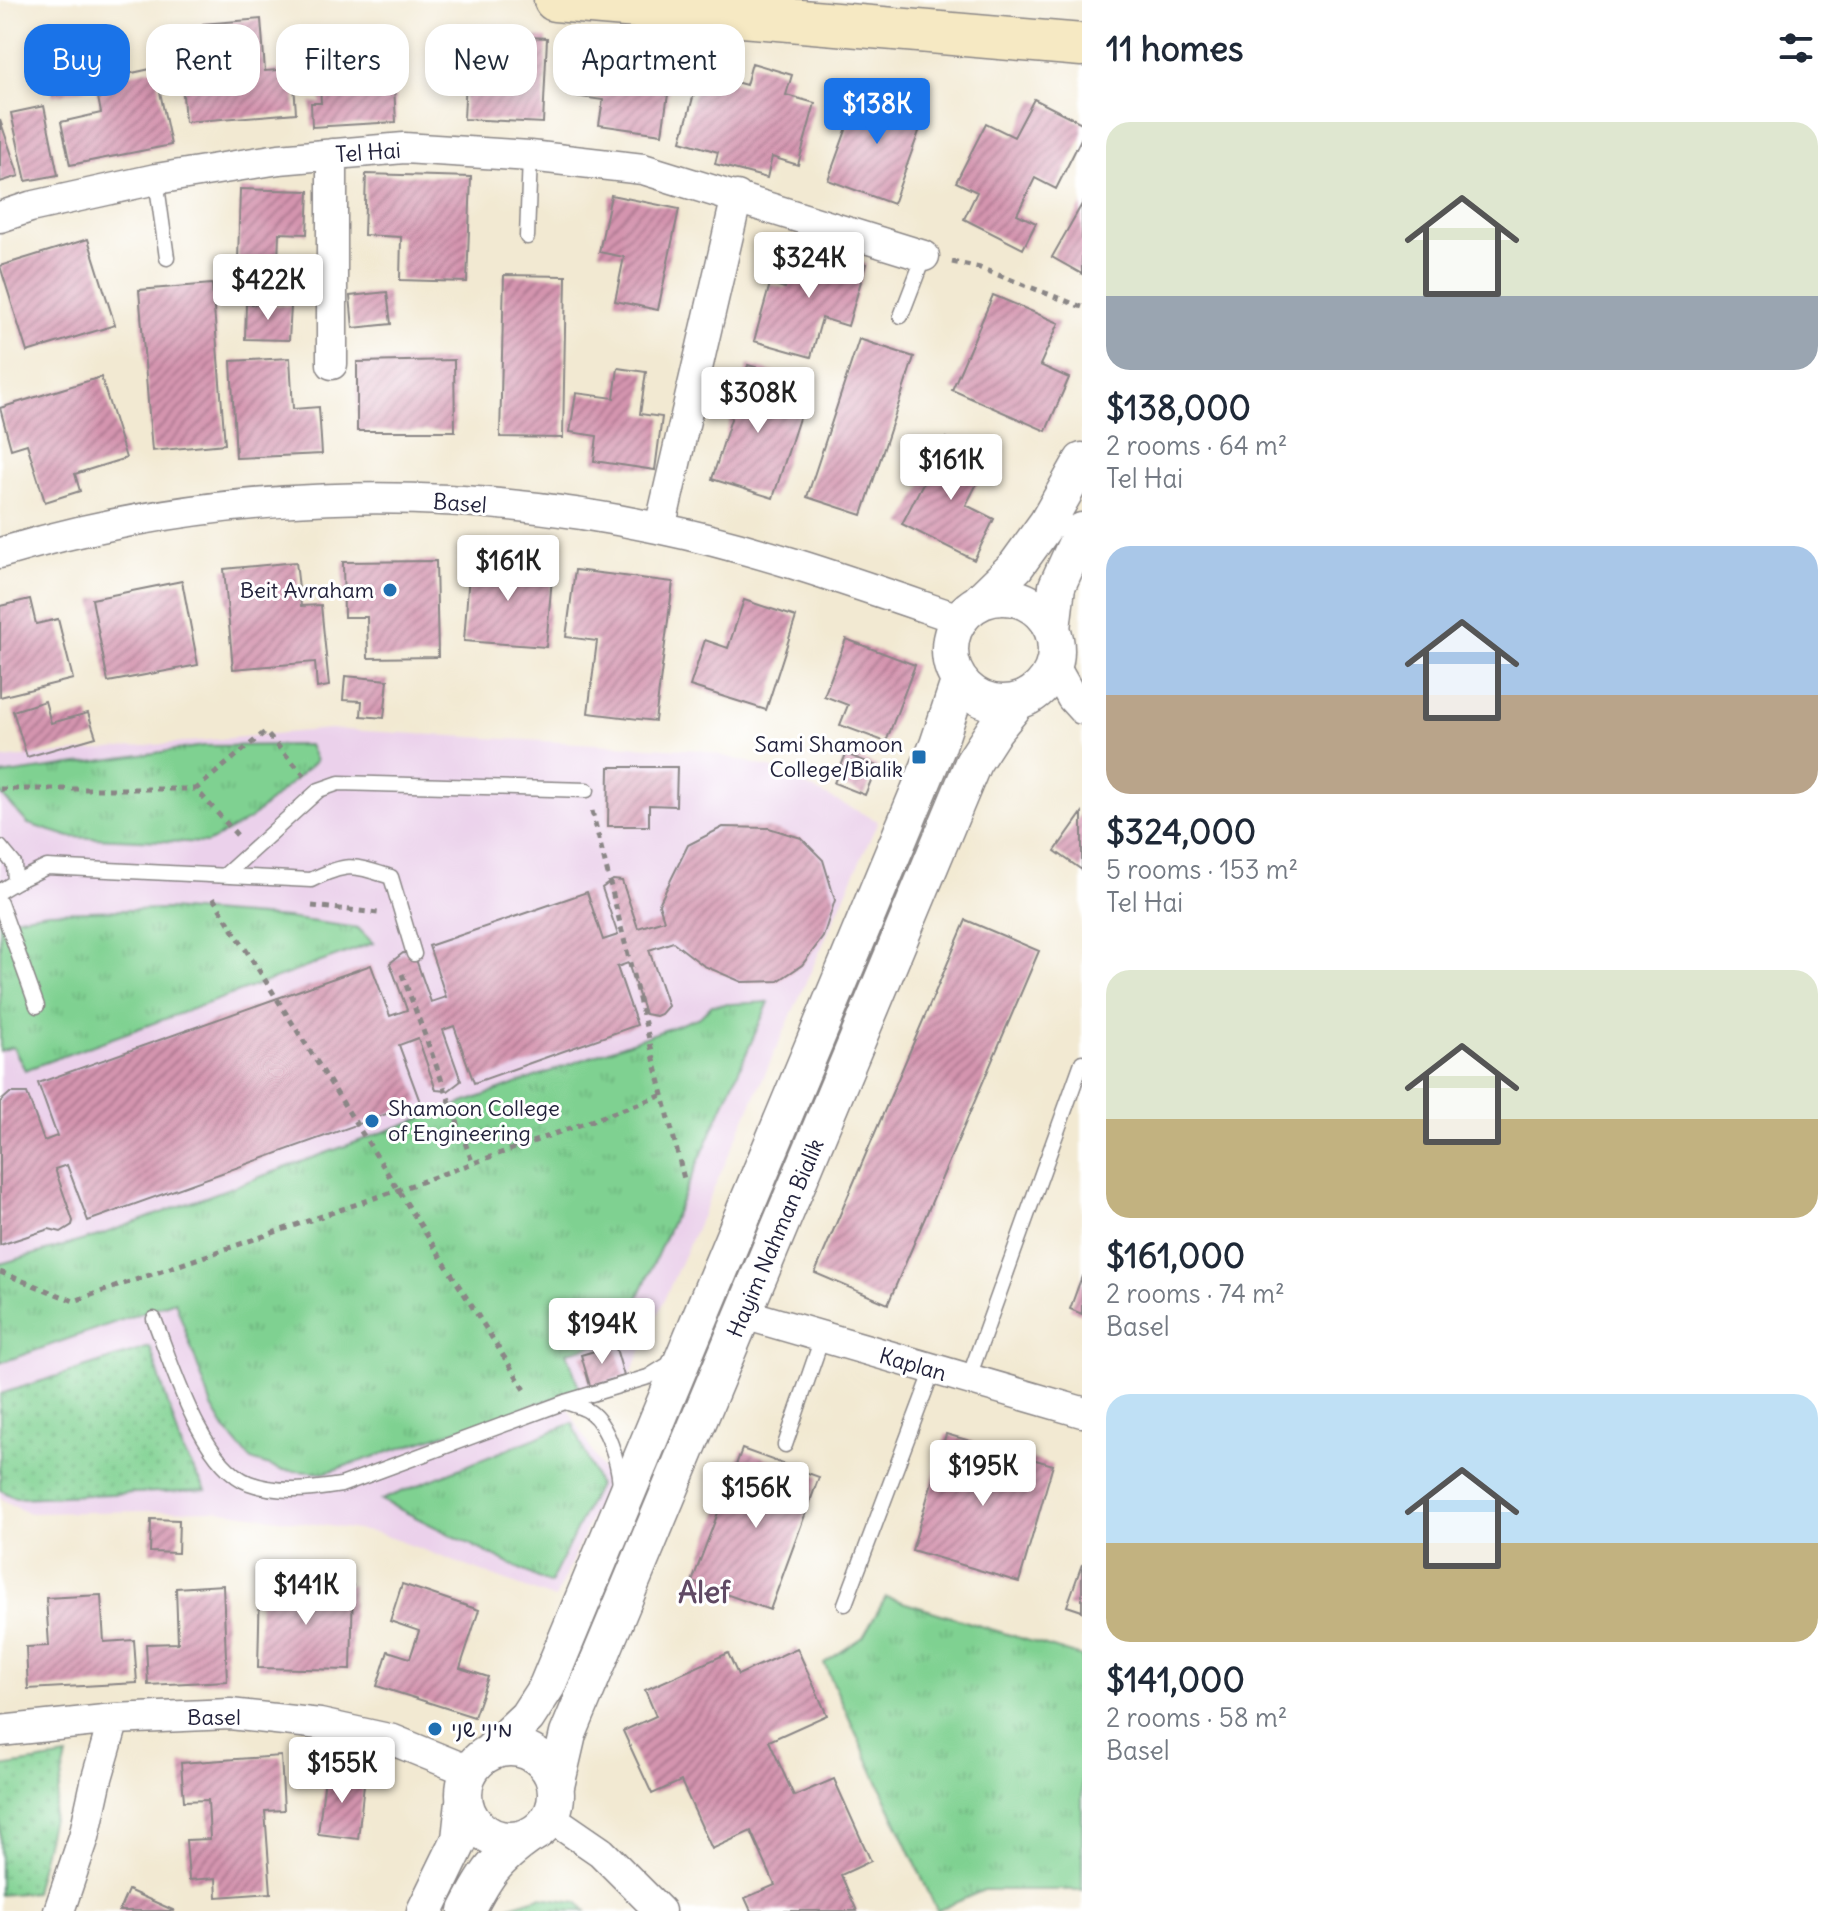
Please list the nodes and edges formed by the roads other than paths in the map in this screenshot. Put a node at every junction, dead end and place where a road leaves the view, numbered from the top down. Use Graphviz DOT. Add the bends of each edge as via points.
graph roads {
  1 [pos="555,0"];
  2 [pos="1082,45"];
  3 [pos="332,154"];
  4 [pos="530,156"];
  5 [pos="156,179"];
  6 [pos="737,196"];
  7 [pos="0,217"];
  8 [pos="527,237"];
  9 [pos="924,256"];
  10 [pos="167,258"];
  11 [pos="901,316"];
  12 [pos="332,364"];
  13 [pos="1082,461"];
  14 [pos="660,528"];
  15 [pos="1082,531"];
  16 [pos="0,553"];
  17 [pos="969,610"];
  18 [pos="1052,629"];
  19 [pos="1054,666"];
  20 [pos="959,682"];
  21 [pos="1018,701"];
  22 [pos="1082,709"];
  23 [pos="587,790"];
  24 [pos="0,847"];
  25 [pos="225,875"];
  26 [pos="15,882"];
  27 [pos="0,891"];
  28 [pos="0,903"];
  29 [pos="414,954"];
  30 [pos="37,1006"];
  31 [pos="1082,1062"];
  32 [pos="744,1314"];
  33 [pos="154,1319"];
  34 [pos="822,1338"];
  35 [pos="684,1355"];
  36 [pos="933,1370"];
  37 [pos="968,1380"];
  38 [pos="565,1402"];
  39 [pos="1082,1412"];
  40 [pos="785,1445"];
  41 [pos="622,1505"];
  42 [pos="845,1604"];
  43 [pos="114,1719"];
  44 [pos="0,1731"];
  45 [pos="475,1775"];
  46 [pos="545,1813"];
  47 [pos="59,1911"];
  48 [pos="425,1911"];
  49 [pos="467,1911"];
  50 [pos="660,1911"];
  1 -- 2 [label="main road"];
  3 -- 4 [label="street, Tel Hai" via="404,148"];
  3 -- 5 [label="street, Tel Hai"];
  3 -- 12 [label="street"];
  4 -- 6 [label="street, Tel Hai" via="643,169"];
  4 -- 8 [label="lane"];
  5 -- 7 [label="street, Tel Hai"];
  5 -- 10 [label="lane"];
  6 -- 9 [label="street, Tel Hai"];
  6 -- 14 [label="street"];
  9 -- 11 [label="lane"];
  13 -- 17 [label="street" via="1016,566"];
  14 -- 16 [label="street, Basel" via="450,500 289,500 161,516"];
  14 -- 17 [label="street, Basel"];
  15 -- 18 [label="street" via="1057,586"];
  17 -- 18 [label="street" via="996,597 1021,600 1043,615"];
  17 -- 20 [label="street" via="951,634 949,651"];
  18 -- 19 [label="street"];
  19 -- 21 [label="street" via="1042,686"];
  19 -- 22 [label="street"];
  20 -- 21 [label="street" via="986,701"];
  20 -- 35 [label="street, Hayim Nahman Bialik" via="938,745"];
  21 -- 32 [label="street, Hayim Nahman Bialik" via="973,763"];
  23 -- 25 [label="lane" via="339,783 319,790"];
  24 -- 26 [label="lane" via="14,864"];
  25 -- 26 [label="lane" via="47,867"];
  25 -- 29 [label="lane" via="311,880 337,867 360,867 391,877"];
  26 -- 27 [label="lane"];
  28 -- 30 [label="lane"];
  31 -- 37 [label="lane"];
  32 -- 34 [label="street, Kaplan"];
  32 -- 46 [label="street, Hayim Nahman Bialik" via="568,1734"];
  33 -- 38 [label="lane" via="205,1442 246,1482 272,1489 307,1491 341,1485"];
  34 -- 36 [label="street, Kaplan"];
  34 -- 40 [label="lane"];
  35 -- 38 [label="lane" via="648,1377"];
  35 -- 41 [label="street, Hayim Nahman Bialik"];
  36 -- 37 [label="street, Kaplan"];
  36 -- 42 [label="lane"];
  37 -- 39 [label="street, Kaplan"];
  38 -- 41 [label="lane" via="596,1417 618,1459"];
  41 -- 45 [label="street, Hayim Nahman Bialik" via="547,1686"];
  43 -- 44 [label="street, Basel"];
  43 -- 45 [label="street, Basel" via="230,1714 320,1724 393,1740"];
  43 -- 47 [label="street"];
  45 -- 46 [label="street" via="469,1816 488,1835 516,1840"];
  45 -- 46 [label="street" via="505,1747 532,1753 552,1772"];
  45 -- 48 [label="street" via="460,1839"];
  46 -- 49 [label="street" via="491,1867"];
  46 -- 50 [label="street" via="601,1852"];
}
